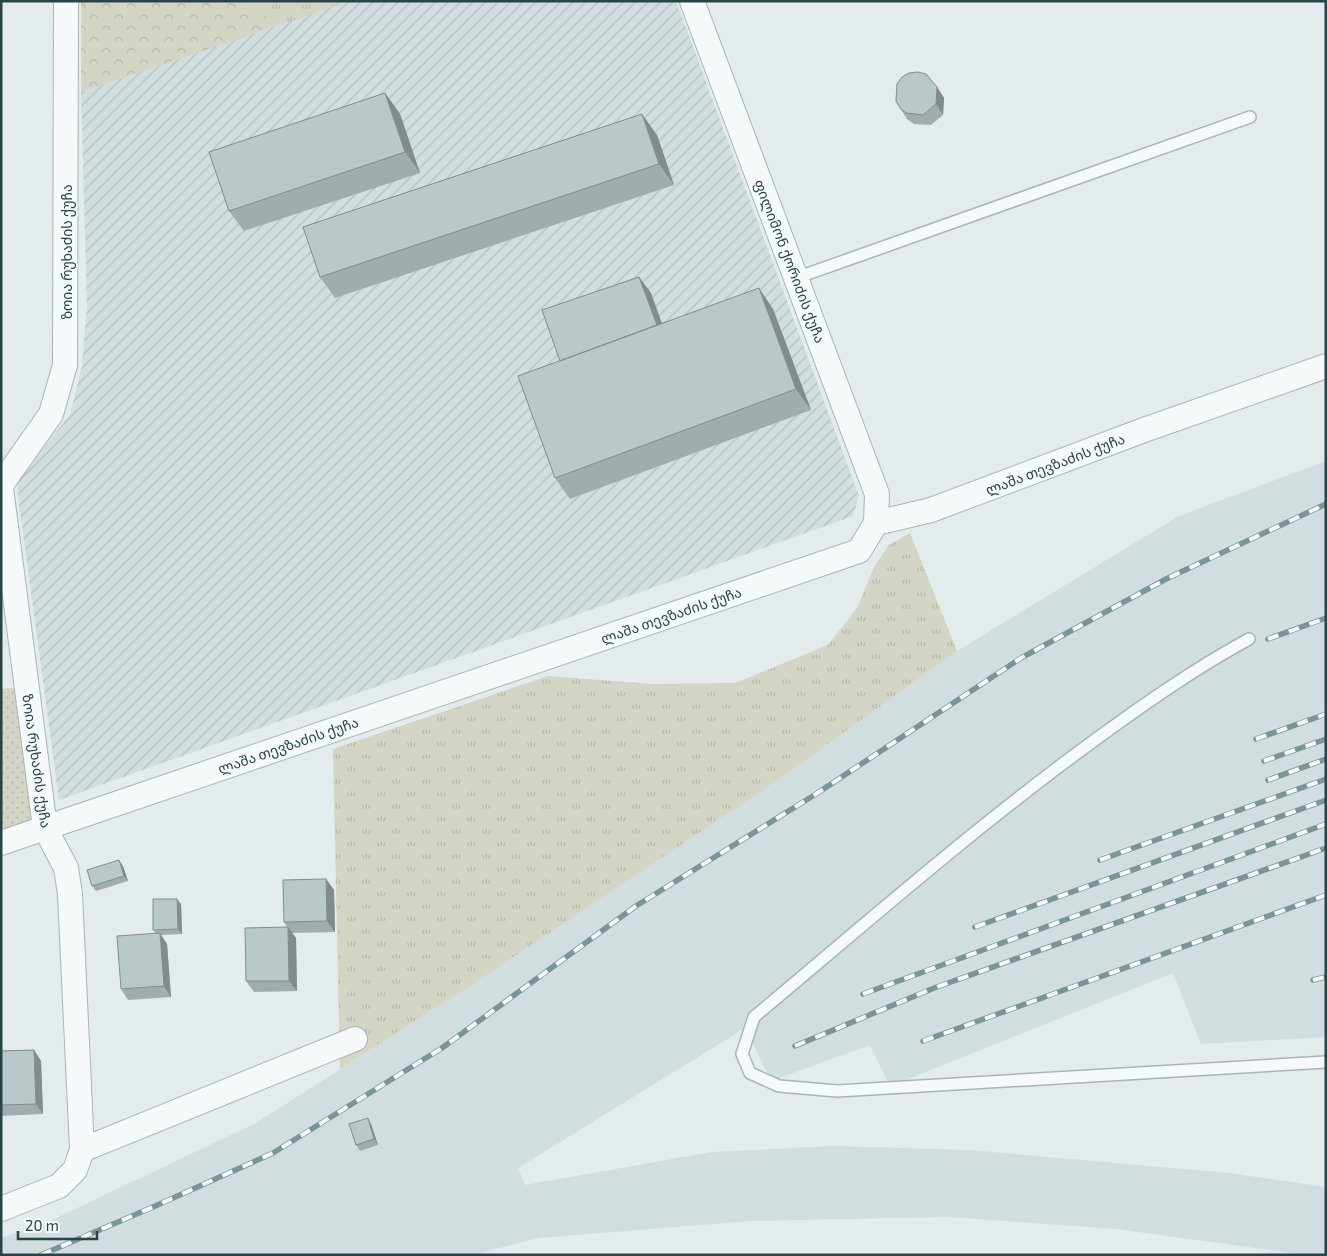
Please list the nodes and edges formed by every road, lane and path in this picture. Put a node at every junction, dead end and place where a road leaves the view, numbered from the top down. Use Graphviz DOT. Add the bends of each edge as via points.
graph roads {
  1 [pos="66,1"];
  2 [pos="692,1"];
  3 [pos="1250,117"];
  4 [pos="796,278"];
  5 [pos="1326,366"];
  6 [pos="1,486"];
  7 [pos="876,523"];
  8 [pos="1249,639"];
  9 [pos="45,828"];
  10 [pos="1,843"];
  11 [pos="356,1039"];
  12 [pos="1326,1062"];
  13 [pos="82,1150"];
  14 [pos="1,1209"];
  1 -- 6 [label="street, ზოია რუხაძის ქუჩა" via="66,365 51,414"];
  2 -- 4 [label="street, ფილიმონ ქორიძის ქუჩა"];
  3 -- 4 [label="lane"];
  4 -- 7 [label="street, ფილიმონ ქორიძის ქუჩა" via="877,494"];
  5 -- 7 [label="street, ლაშა თევზაძის ქუჩა" via="931,510"];
  6 -- 9 [label="street, ზოია რუხაძის ქუჩა"];
  7 -- 9 [label="street, ლაშა თევზაძის ქუჩა" via="859,551"];
  8 -- 12 [label="lane" via="1205,662 1163,690 1010,802 754,1017 742,1054 750,1073 778,1086 837,1091"];
  9 -- 10 [label="street, ლაშა თევზაძის ქუჩა"];
  9 -- 13 [label="street, ზოია რუხაძის ქუჩა" via="66,868 70,894"];
  11 -- 13 [label="street"];
  13 -- 14 [label="street" via="75,1170 59,1186"];
}
